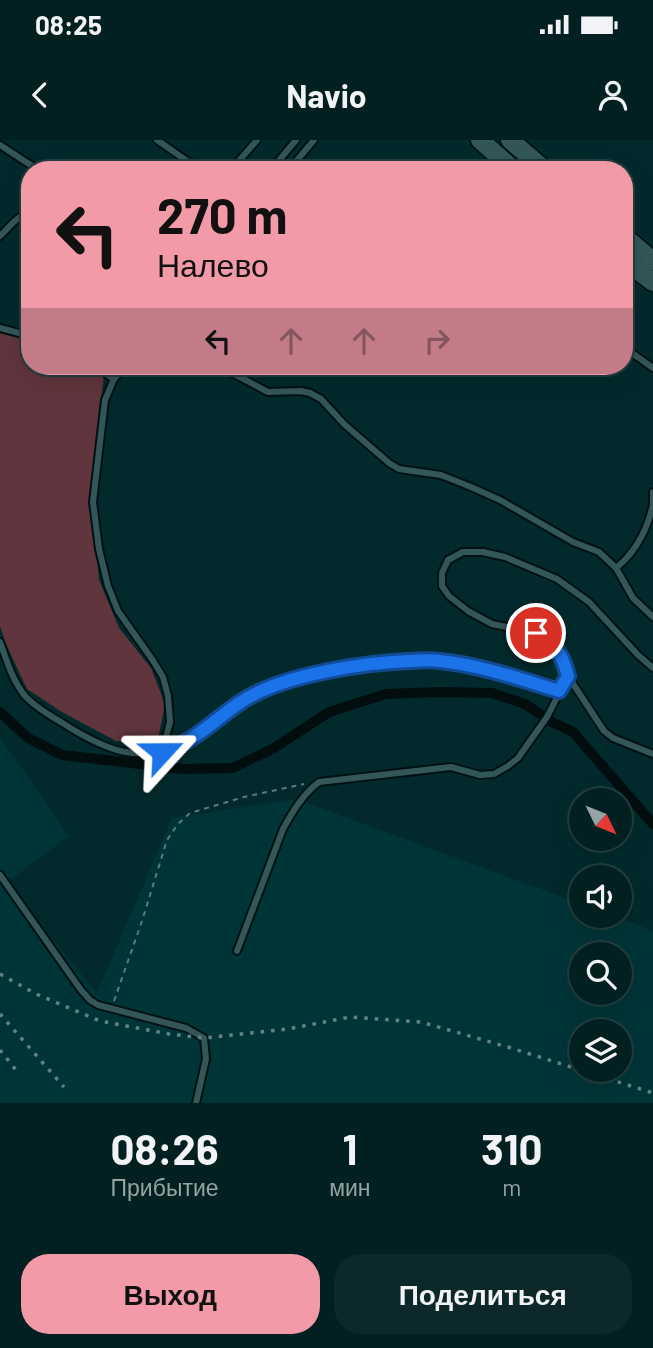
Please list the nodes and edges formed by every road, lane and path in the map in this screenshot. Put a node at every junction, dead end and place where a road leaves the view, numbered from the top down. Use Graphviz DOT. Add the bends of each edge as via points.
graph roads {
  1 [pos="157,140"];
  2 [pos="257,140"];
  3 [pos="296,140"];
  4 [pos="314,140"];
  5 [pos="480,140"];
  6 [pos="510,140"];
  7 [pos="0,145"];
  8 [pos="24,161"];
  9 [pos="187,161"];
  10 [pos="238,161"];
  11 [pos="278,161"];
  12 [pos="296,161"];
  13 [pos="504,161"];
  14 [pos="534,161"];
  15 [pos="21,216"];
  16 [pos="0,236"];
  17 [pos="633,244"];
  18 [pos="653,261"];
  19 [pos="633,267"];
  20 [pos="653,282"];
  21 [pos="0,328"];
  22 [pos="21,334"];
  23 [pos="633,354"];
  24 [pos="653,368"];
  25 [pos="108,375"];
  26 [pos="118,375"];
  27 [pos="237,375"];
  28 [pos="114,379"];
  29 [pos="653,492"];
  30 [pos="653,505"];
  31 [pos="615,568"];
  32 [pos="653,617"];
  33 [pos="0,642"];
  34 [pos="653,668"];
  35 [pos="568,676"];
  36 [pos="559,691"];
  37 [pos="162,752"];
  38 [pos="653,754"];
  39 [pos="319,782"];
  40 [pos="0,875"];
  41 [pos="237,951"];
  42 [pos="111,1009"];
  43 [pos="196,1103"];
  1 -- 9 [label="lane"];
  2 -- 10 [label="lane"];
  3 -- 11 [label="lane"];
  4 -- 12 [label="lane"];
  5 -- 13 [label="main road"];
  6 -- 14 [label="main road"];
  7 -- 8 [label="lane"];
  15 -- 16 [label="lane"];
  17 -- 18 [label="main road"];
  19 -- 20 [label="main road"];
  21 -- 22 [label="lane"];
  23 -- 24 [label="lane"];
  25 -- 28 [label="lane"];
  26 -- 28 [label="lane"];
  27 -- 31 [label="lane" via="268,391 310,393 399,469 448,478 500,500 599,552"];
  28 -- 37 [label="lane" via="105,400 93,502 108,586 118,611 163,677 170,722"];
  29 -- 30 [label="lane"];
  30 -- 31 [label="lane" via="634,550"];
  31 -- 32 [label="lane" via="628,593"];
  33 -- 37 [label="lane" via="11,674 34,705 110,748 147,755"];
  34 -- 35 [label="lane" via="589,602 557,579 483,552 463,552 449,560 442,586 449,596 492,624 536,633 551,642"];
  35 -- 36 [label="lane"];
  35 -- 38 [label="lane" via="604,731"];
  36 -- 37 [label="lane" via="437,660 344,668 260,691 186,743"];
  36 -- 39 [label="lane" via="554,706 517,758 494,774 451,767"];
  39 -- 41 [label="lane" via="291,814"];
  39 -- 42 [label="path" via="201,809 178,824 167,840"];
  40 -- 42 [label="lane" via="80,990"];
  42 -- 43 [label="lane" via="186,1028 204,1038 206,1059"];
}
